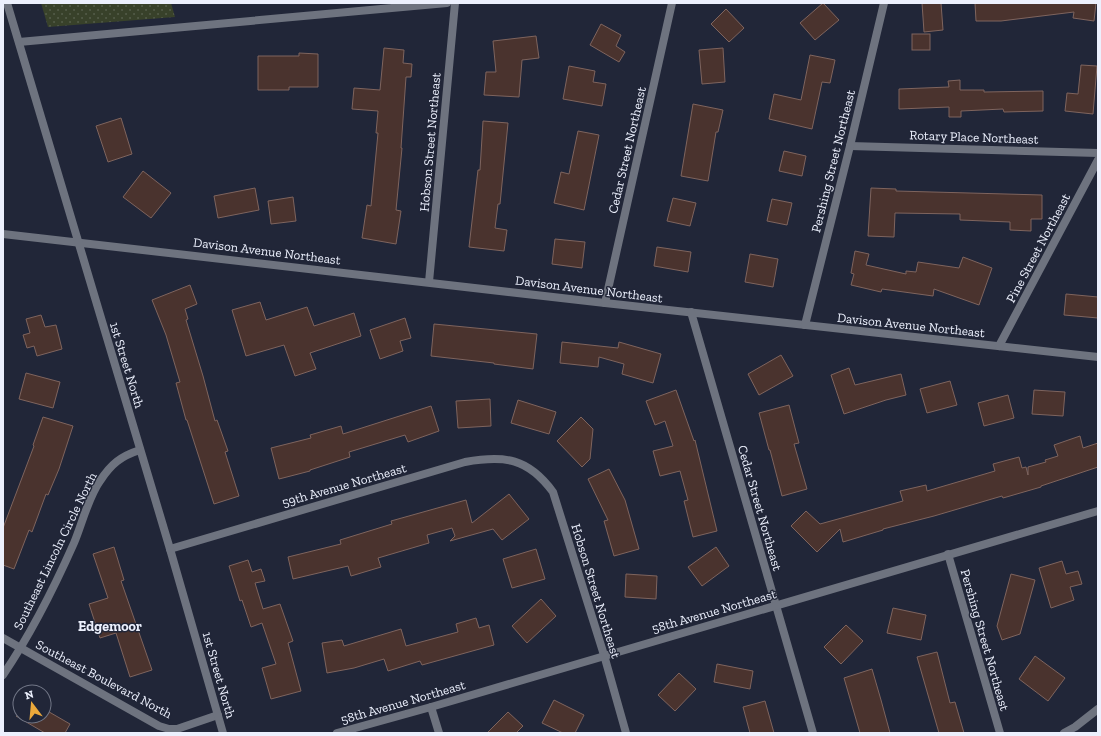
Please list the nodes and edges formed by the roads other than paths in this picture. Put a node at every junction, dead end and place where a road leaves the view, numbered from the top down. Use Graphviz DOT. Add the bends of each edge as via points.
graph roads {
  1 [pos="7,3"];
  2 [pos="446,3"];
  3 [pos="455,3"];
  4 [pos="672,3"];
  5 [pos="884,3"];
  6 [pos="19,42"];
  7 [pos="850,146"];
  8 [pos="1098,153"];
  9 [pos="1098,160"];
  10 [pos="3,234"];
  11 [pos="78,243"];
  12 [pos="429,282"];
  13 [pos="605,303"];
  14 [pos="691,312"];
  15 [pos="804,325"];
  16 [pos="999,346"];
  17 [pos="1098,357"];
  18 [pos="140,450"];
  19 [pos="526,466"];
  20 [pos="1098,511"];
  21 [pos="170,549"];
  22 [pos="948,554"];
  23 [pos="776,605"];
  24 [pos="3,638"];
  25 [pos="21,648"];
  26 [pos="604,655"];
  27 [pos="3,675"];
  28 [pos="431,707"];
  29 [pos="1098,709"];
  30 [pos="218,715"];
  31 [pos="224,733"];
  32 [pos="337,733"];
  33 [pos="439,733"];
  34 [pos="626,733"];
  35 [pos="813,733"];
  36 [pos="1000,733"];
  37 [pos="1064,733"];
  1 -- 6 [label="street, 1st Street North"];
  2 -- 6 [label="street"];
  3 -- 12 [label="street, Hobson Street Northeast"];
  4 -- 13 [label="street, Cedar Street Northeast"];
  5 -- 7 [label="street, Pershing Street Northeast"];
  6 -- 11 [label="street, 1st Street North"];
  7 -- 8 [label="street, Rotary Place Northeast"];
  7 -- 15 [label="street, Pershing Street Northeast"];
  9 -- 16 [label="street, Pine Street Northeast"];
  10 -- 11 [label="street, Davison Avenue Northeast"];
  11 -- 12 [label="street, Davison Avenue Northeast"];
  11 -- 18 [label="street, 1st Street North"];
  12 -- 13 [label="street, Davison Avenue Northeast"];
  13 -- 14 [label="street, Davison Avenue Northeast"];
  14 -- 15 [label="street, Davison Avenue Northeast"];
  14 -- 23 [label="street, Cedar Street Northeast"];
  15 -- 16 [label="street, Davison Avenue Northeast"];
  16 -- 17 [label="street, Davison Avenue Northeast"];
  18 -- 21 [label="street, 1st Street North"];
  18 -- 25 [label="street, Southeast Lincoln Circle North" via="126,454 113,464 99,482 62,569"];
  19 -- 21 [label="street, 59th Avenue Northeast" via="507,460 486,458 465,462"];
  19 -- 26 [label="street, Hobson Street Northeast" via="542,478 553,492"];
  20 -- 22 [label="street, 58th Avenue Northeast"];
  21 -- 30 [label="street, 1st Street North"];
  22 -- 23 [label="street, 58th Avenue Northeast"];
  22 -- 36 [label="street, Pershing Street Northeast"];
  23 -- 26 [label="street, 58th Avenue Northeast"];
  23 -- 35 [label="street, Cedar Street Northeast"];
  24 -- 25 [label="street, Southeast Boulevard North"];
  25 -- 27 [label="street, Southeast Lincoln Circle North"];
  25 -- 30 [label="street, Southeast Boulevard North" via="152,722 169,729 177,729"];
  26 -- 28 [label="street, 58th Avenue Northeast"];
  26 -- 34 [label="street, Hobson Street Northeast"];
  28 -- 32 [label="street, 58th Avenue Northeast"];
  28 -- 33 [label="street"];
  29 -- 37 [label="street"];
  30 -- 31 [label="street, 1st Street North"];
}
